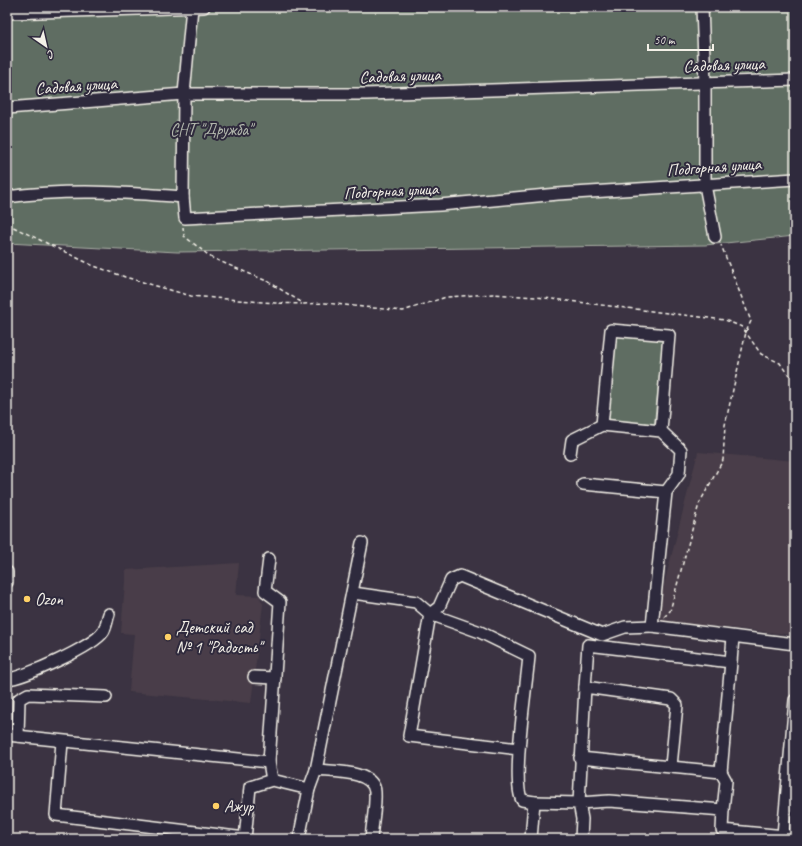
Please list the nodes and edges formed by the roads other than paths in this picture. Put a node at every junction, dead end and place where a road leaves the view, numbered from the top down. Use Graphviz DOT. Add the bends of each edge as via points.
graph roads {
  1 [pos="192,7"];
  2 [pos="204,7"];
  3 [pos="702,7"];
  4 [pos="7,13"];
  5 [pos="795,80"];
  6 [pos="705,83"];
  7 [pos="184,94"];
  8 [pos="7,108"];
  9 [pos="795,179"];
  10 [pos="705,185"];
  11 [pos="7,197"];
  12 [pos="183,197"];
  13 [pos="715,237"];
  14 [pos="602,425"];
  15 [pos="661,431"];
  16 [pos="570,454"];
  17 [pos="583,484"];
  18 [pos="666,492"];
  19 [pos="362,543"];
  20 [pos="268,559"];
  21 [pos="7,572"];
  22 [pos="7,582"];
  23 [pos="353,593"];
  24 [pos="109,614"];
  25 [pos="430,614"];
  26 [pos="652,626"];
  27 [pos="733,637"];
  28 [pos="795,644"];
  29 [pos="730,662"];
  30 [pos="254,676"];
  31 [pos="275,678"];
  32 [pos="7,679"];
  33 [pos="585,687"];
  34 [pos="106,697"];
  35 [pos="795,700"];
  36 [pos="12,736"];
  37 [pos="62,742"];
  38 [pos="520,749"];
  39 [pos="580,758"];
  40 [pos="269,762"];
  41 [pos="671,766"];
  42 [pos="316,770"];
  43 [pos="721,772"];
  44 [pos="272,780"];
  45 [pos="309,789"];
  46 [pos="534,802"];
  47 [pos="579,803"];
  48 [pos="723,810"];
  49 [pos="722,835"];
  50 [pos="782,835"];
  51 [pos="795,837"];
  52 [pos="245,838"];
  53 [pos="299,839"];
  54 [pos="371,839"];
  55 [pos="531,839"];
  56 [pos="581,839"];
  1 -- 2 [label="street"];
  1 -- 4 [label="street"];
  1 -- 7 [label="street"];
  3 -- 6 [label="street"];
  5 -- 6 [label="street, Садовая улица"];
  6 -- 7 [label="street, Садовая улица" via="366,94"];
  6 -- 10 [label="street"];
  7 -- 8 [label="street, Садовая улица"];
  7 -- 12 [label="street"];
  9 -- 10 [label="street, Подгорная улица"];
  10 -- 12 [label="street, Подгорная улица" via="558,194 440,205 185,218"];
  10 -- 13 [label="street"];
  11 -- 12 [label="street" via="44,192 127,192"];
  14 -- 15 [label="street"];
  14 -- 15 [label="street" via="611,330 669,335"];
  14 -- 16 [label="street" via="572,440"];
  15 -- 18 [label="street" via="681,450 679,474"];
  17 -- 18 [label="street"];
  18 -- 26 [label="street"];
  19 -- 23 [label="street"];
  20 -- 31 [label="street" via="265,591 280,602"];
  21 -- 22 [label="street"];
  23 -- 25 [label="street" via="416,602"];
  23 -- 42 [label="street"];
  24 -- 32 [label="street" via="103,632 88,643 37,670"];
  25 -- 26 [label="street" via="439,608 451,580 460,576 602,635 625,627"];
  25 -- 38 [label="street" via="480,632 529,656"];
  25 -- 38 [label="street" via="409,736"];
  26 -- 27 [label="street"];
  27 -- 28 [label="street"];
  27 -- 29 [label="street"];
  29 -- 33 [label="street" via="588,645"];
  29 -- 43 [label="street"];
  30 -- 31 [label="street"];
  31 -- 40 [label="street"];
  33 -- 39 [label="street"];
  33 -- 41 [label="street" via="671,699 677,705"];
  34 -- 36 [label="street" via="28,694 19,700"];
  35 -- 50 [label="street"];
  36 -- 37 [label="street"];
  37 -- 40 [label="street"];
  37 -- 52 [label="street" via="56,815"];
  38 -- 46 [label="street" via="518,793 522,800"];
  39 -- 41 [label="street"];
  39 -- 47 [label="street"];
  40 -- 44 [label="street"];
  41 -- 43 [label="street"];
  42 -- 45 [label="street"];
  42 -- 54 [label="street" via="358,774 369,781 375,791"];
  43 -- 48 [label="street" via="726,781"];
  44 -- 45 [label="street"];
  44 -- 52 [label="street" via="250,787"];
  45 -- 53 [label="street"];
  46 -- 47 [label="street"];
  46 -- 55 [label="street"];
  47 -- 48 [label="street" via="609,801"];
  47 -- 56 [label="street" via="582,819"];
  48 -- 49 [label="street"];
  49 -- 50 [label="street"];
  50 -- 51 [label="street"];
}
